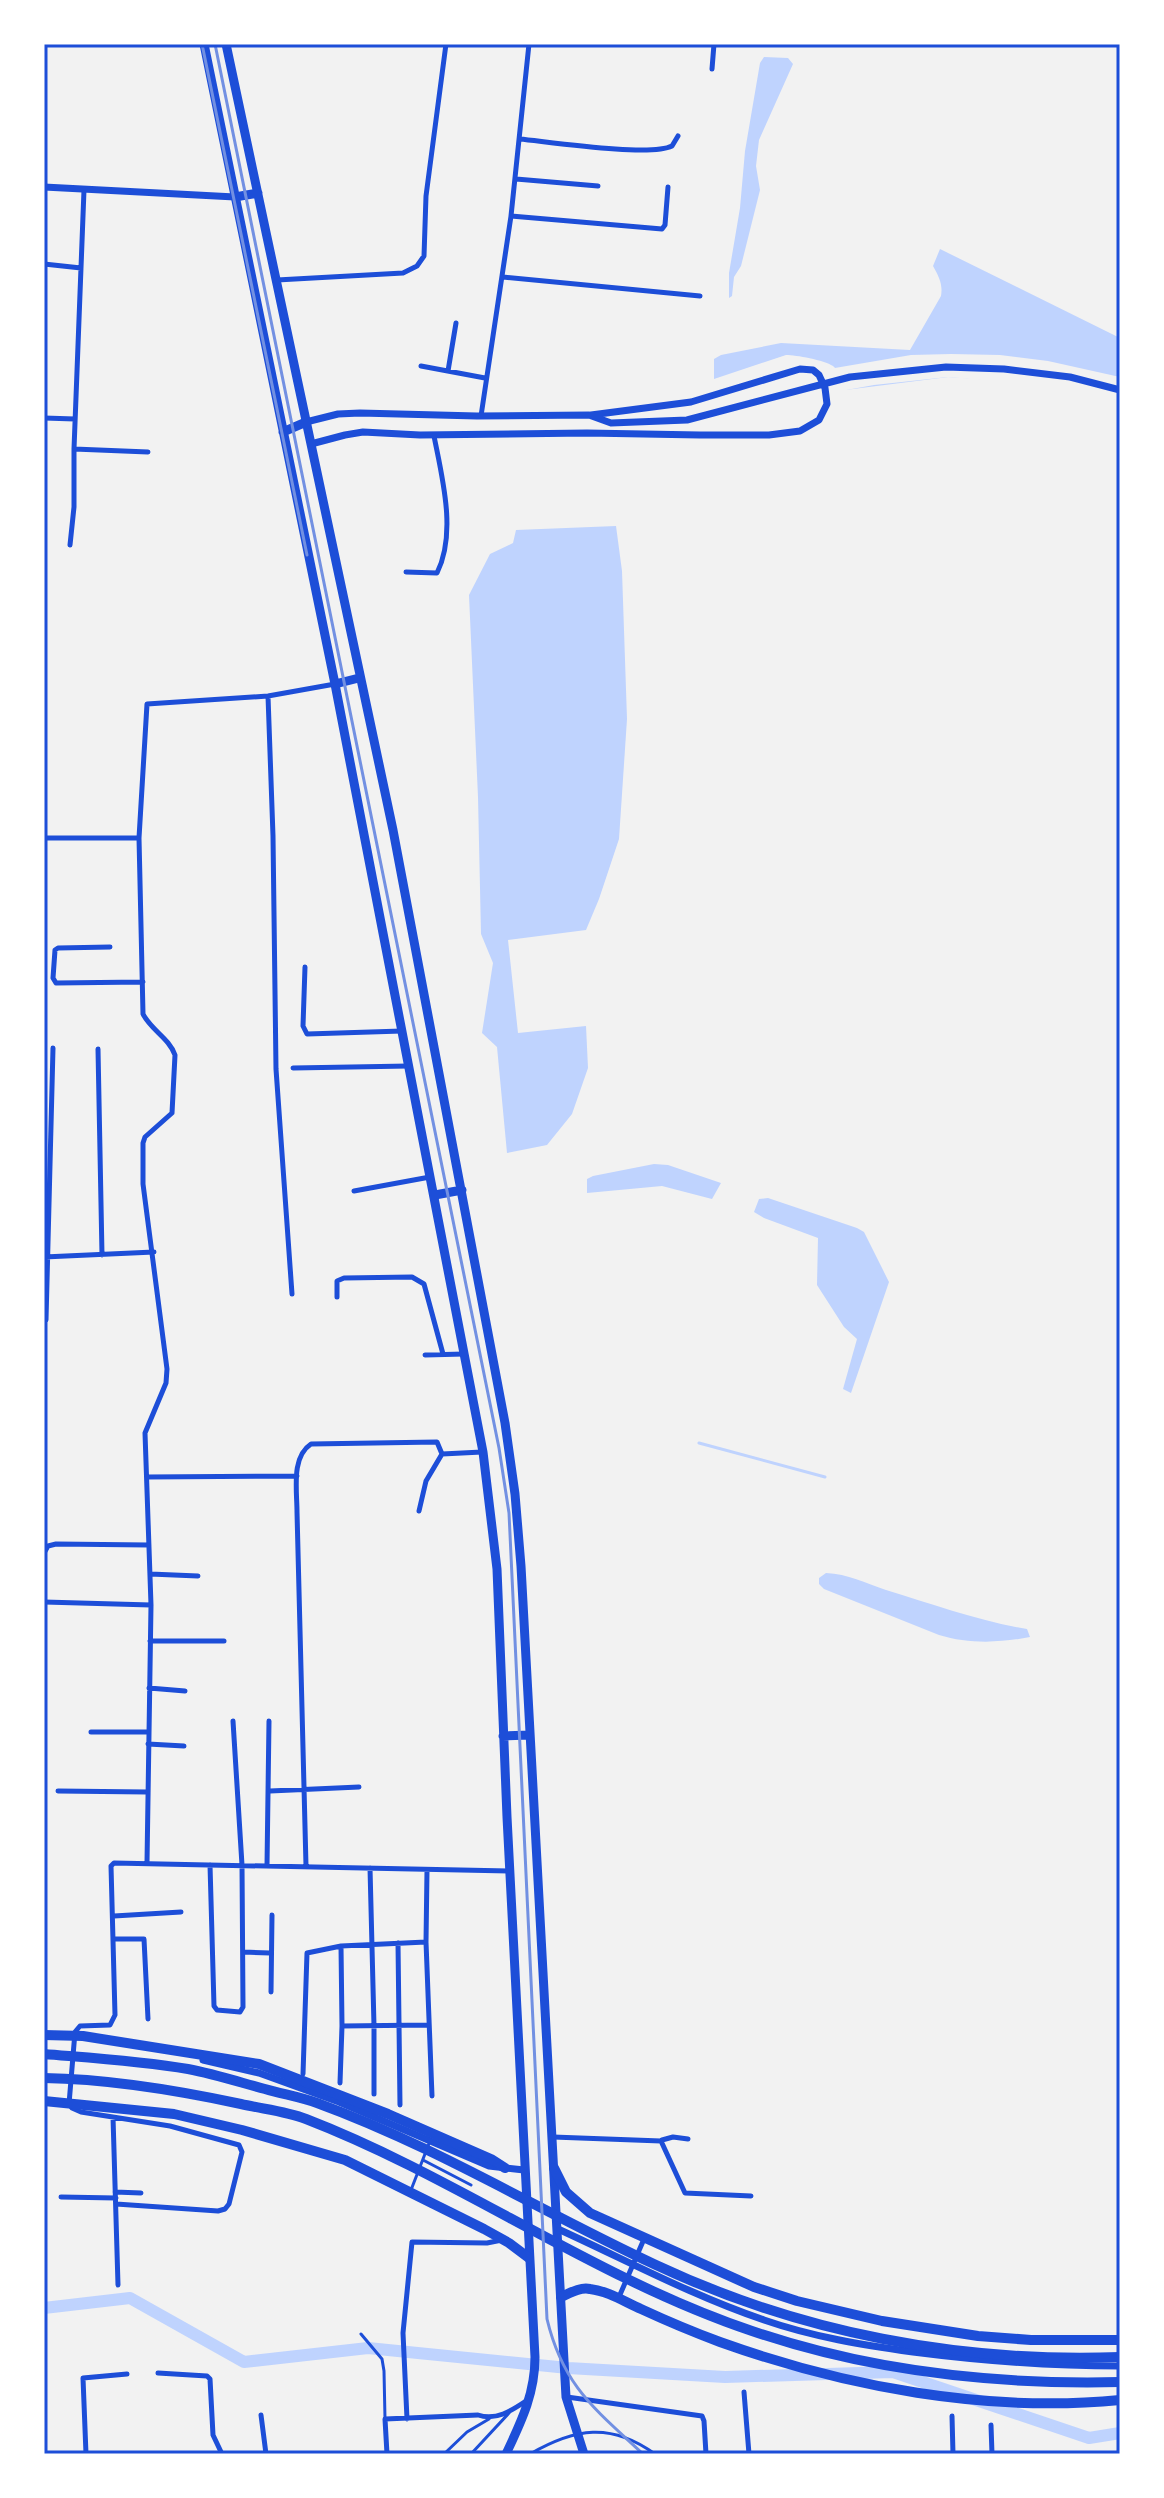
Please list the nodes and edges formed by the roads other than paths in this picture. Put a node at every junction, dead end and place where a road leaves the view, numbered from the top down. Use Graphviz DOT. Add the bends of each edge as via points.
graph roads {
  1 [pos="204,44"];
  2 [pos="226,44"];
  3 [pos="446,44"];
  4 [pos="529,44"];
  5 [pos="714,44"];
  6 [pos="712,69"];
  7 [pos="678,136"];
  8 [pos="520,139"];
  9 [pos="516,179"];
  10 [pos="598,186"];
  11 [pos="44,187"];
  12 [pos="668,187"];
  13 [pos="84,190"];
  14 [pos="258,193"];
  15 [pos="235,197"];
  16 [pos="511,216"];
  17 [pos="44,264"];
  18 [pos="81,268"];
  19 [pos="503,277"];
  20 [pos="276,280"];
  21 [pos="700,296"];
  22 [pos="456,323"];
  23 [pos="421,366"];
  24 [pos="448,371"];
  25 [pos="485,378"];
  26 [pos="1120,390"];
  27 [pos="589,415"];
  28 [pos="481,416"];
  29 [pos="44,418"];
  30 [pos="75,419"];
  31 [pos="306,422"];
  32 [pos="611,423"];
  33 [pos="283,432"];
  34 [pos="587,433"];
  35 [pos="481,435"];
  36 [pos="434,436"];
  37 [pos="311,444"];
  38 [pos="74,449"];
  39 [pos="148,452"];
  40 [pos="70,545"];
  41 [pos="406,572"];
  42 [pos="359,678"];
  43 [pos="335,684"];
  44 [pos="268,696"];
  45 [pos="44,838"];
  46 [pos="139,838"];
  47 [pos="110,947"];
  48 [pos="305,967"];
  49 [pos="143,982"];
  50 [pos="403,1031"];
  51 [pos="53,1048"];
  52 [pos="98,1049"];
  53 [pos="410,1066"];
  54 [pos="44,1068"];
  55 [pos="52,1068"];
  56 [pos="293,1068"];
  57 [pos="48,1127"];
  58 [pos="47,1177"];
  59 [pos="431,1177"];
  60 [pos="462,1190"];
  61 [pos="354,1191"];
  62 [pos="435,1195"];
  63 [pos="47,1217"];
  64 [pos="154,1252"];
  65 [pos="102,1255"];
  66 [pos="46,1257"];
  67 [pos="292,1294"];
  68 [pos="337,1297"];
  69 [pos="46,1320"];
  70 [pos="443,1354"];
  71 [pos="465,1354"];
  72 [pos="425,1355"];
  73 [pos="483,1452"];
  74 [pos="442,1454"];
  75 [pos="297,1476"];
  76 [pos="147,1477"];
  77 [pos="419,1511"];
  78 [pos="149,1545"];
  79 [pos="44,1553"];
  80 [pos="150,1574"];
  81 [pos="198,1576"];
  82 [pos="44,1600"];
  83 [pos="151,1605"];
  84 [pos="150,1641"];
  85 [pos="224,1641"];
  86 [pos="149,1688"];
  87 [pos="185,1691"];
  88 [pos="233,1721"];
  89 [pos="269,1721"];
  90 [pos="91,1732"];
  91 [pos="148,1732"];
  92 [pos="530,1735"];
  93 [pos="503,1736"];
  94 [pos="148,1744"];
  95 [pos="184,1746"];
  96 [pos="359,1787"];
  97 [pos="303,1790"];
  98 [pos="58,1791"];
  99 [pos="270,1791"];
  100 [pos="147,1792"];
  101 [pos="147,1863"];
  102 [pos="210,1865"];
  103 [pos="242,1865"];
  104 [pos="267,1866"];
  105 [pos="306,1866"];
  106 [pos="370,1868"];
  107 [pos="427,1870"];
  108 [pos="510,1871"];
  109 [pos="181,1912"];
  110 [pos="272,1915"];
  111 [pos="114,1916"];
  112 [pos="114,1939"];
  113 [pos="426,1942"];
  114 [pos="398,1943"];
  115 [pos="371,1944"];
  116 [pos="341,1946"];
  117 [pos="244,1952"];
  118 [pos="270,1953"];
  119 [pos="271,1992"];
  120 [pos="148,2019"];
  121 [pos="400,2025"];
  122 [pos="429,2025"];
  123 [pos="342,2026"];
  124 [pos="374,2026"];
  125 [pos="75,2032"];
  126 [pos="44,2034"];
  127 [pos="44,2054"];
  128 [pos="303,2074"];
  129 [pos="44,2078"];
  130 [pos="340,2083"];
  131 [pos="374,2094"];
  132 [pos="432,2096"];
  133 [pos="44,2102"];
  134 [pos="358,2102"];
  135 [pos="69,2104"];
  136 [pos="400,2105"];
  137 [pos="365,2114"];
  138 [pos="113,2117"];
  139 [pos="553,2137"];
  140 [pos="688,2139"];
  141 [pos="430,2141"];
  142 [pos="661,2141"];
  143 [pos="423,2160"];
  144 [pos="505,2168"];
  145 [pos="554,2168"];
  146 [pos="524,2170"];
  147 [pos="471,2185"];
  148 [pos="410,2192"];
  149 [pos="141,2193"];
  150 [pos="751,2196"];
  151 [pos="61,2197"];
  152 [pos="116,2198"];
  153 [pos="558,2229"];
  154 [pos="503,2239"];
  155 [pos="644,2239"];
  156 [pos="529,2258"];
  157 [pos="633,2265"];
  158 [pos="118,2285"];
  159 [pos="561,2297"];
  160 [pos="618,2299"];
  161 [pos="361,2334"];
  162 [pos="1120,2340"];
  163 [pos="1120,2357"];
  164 [pos="1120,2366"];
  165 [pos="158,2373"];
  166 [pos="127,2374"];
  167 [pos="1120,2382"];
  168 [pos="744,2392"];
  169 [pos="566,2397"];
  170 [pos="531,2399"];
  171 [pos="1120,2400"];
  172 [pos="511,2411"];
  173 [pos="261,2415"];
  174 [pos="952,2416"];
  175 [pos="385,2419"];
  176 [pos="407,2419"];
  177 [pos="489,2419"];
  178 [pos="991,2425"];
  179 [pos="576,2434"];
  180 [pos="86,2454"];
  181 [pos="222,2454"];
  182 [pos="266,2454"];
  183 [pos="387,2454"];
  184 [pos="444,2454"];
  185 [pos="471,2454"];
  186 [pos="506,2454"];
  187 [pos="530,2454"];
  188 [pos="584,2454"];
  189 [pos="655,2454"];
  190 [pos="706,2454"];
  191 [pos="749,2454"];
  192 [pos="953,2454"];
  193 [pos="992,2454"];
  1 -- 15 [label="main road"];
  2 -- 14 [label="main road"];
  3 -- 20 [label="street" via="420,263 403,273"];
  4 -- 8 [label="street"];
  5 -- 6 [label="street"];
  7 -- 8 [label="street" via="672,146 655,150"];
  8 -- 9 [label="street"];
  9 -- 10 [label="street"];
  9 -- 16 [label="street"];
  11 -- 13 [label="street"];
  12 -- 16 [label="street" via="662,229"];
  13 -- 15 [label="street"];
  13 -- 18 [label="street"];
  14 -- 15 [label="main road"];
  14 -- 20 [label="main road"];
  15 -- 33 [label="main road"];
  16 -- 19 [label="street"];
  17 -- 18 [label="street"];
  18 -- 30 [label="street"];
  19 -- 21 [label="street"];
  19 -- 25 [label="street"];
  20 -- 31 [label="main road"];
  22 -- 24 [label="street"];
  23 -- 24 [label="street"];
  24 -- 25 [label="street"];
  25 -- 28 [label="street"];
  26 -- 32 [label="street" via="1070,377 946,367 850,377 687,420"];
  27 -- 28 [label="street"];
  27 -- 32 [label="street"];
  27 -- 34 [label="street" via="691,402 800,369 819,375 827,398 819,420 800,431"];
  28 -- 31 [label="street" via="360,413"];
  28 -- 35 [label="street"];
  29 -- 30 [label="street"];
  30 -- 38 [label="street"];
  31 -- 33 [label="main road"];
  31 -- 37 [label="main road"];
  32 -- 34 [label="street"];
  33 -- 43 [label="main road"];
  34 -- 35 [label="street"];
  35 -- 36 [label="street"];
  36 -- 37 [label="street" via="363,432"];
  36 -- 41 [label="street" via="446,502 442,559 437,573"];
  37 -- 42 [label="main road"];
  38 -- 39 [label="street"];
  38 -- 40 [label="street"];
  42 -- 43 [label="main road"];
  42 -- 60 [label="main road"];
  43 -- 44 [label="street"];
  43 -- 50 [label="main road"];
  44 -- 46 [label="street" via="147,704"];
  44 -- 67 [label="street" via="276,1069"];
  45 -- 46 [label="street"];
  46 -- 49 [label="street"];
  47 -- 49 [label="street" via="55,950 56,983"];
  48 -- 50 [label="street" via="307,1034"];
  49 -- 64 [label="street" via="143,1014 175,1055 172,1113 143,1143 143,1184"];
  50 -- 53 [label="main road"];
  51 -- 55 [label="street"];
  52 -- 65 [label="street"];
  53 -- 56 [label="street"];
  53 -- 59 [label="main road"];
  54 -- 55 [label="street"];
  55 -- 57 [label="street"];
  57 -- 58 [label="street"];
  58 -- 63 [label="street"];
  59 -- 61 [label="street"];
  59 -- 62 [label="main road"];
  60 -- 62 [label="main road"];
  60 -- 92 [label="main road" via="515,1494"];
  62 -- 71 [label="main road"];
  63 -- 66 [label="street"];
  64 -- 65 [label="street"];
  64 -- 76 [label="street" via="167,1369 145,1433"];
  65 -- 66 [label="street"];
  66 -- 69 [label="street"];
  68 -- 70 [label="street" via="337,1281 344,1278 412,1277 424,1284"];
  70 -- 71 [label="street"];
  70 -- 72 [label="street"];
  71 -- 73 [label="main road"];
  73 -- 74 [label="street"];
  73 -- 93 [label="main road" via="497,1569"];
  74 -- 75 [label="street" via="437,1442 311,1444 299,1459"];
  74 -- 77 [label="street" via="426,1481"];
  75 -- 76 [label="street"];
  75 -- 97 [label="street"];
  76 -- 78 [label="street"];
  78 -- 79 [label="street" via="56,1544"];
  78 -- 80 [label="street"];
  80 -- 81 [label="street"];
  80 -- 83 [label="street"];
  82 -- 83 [label="street"];
  83 -- 84 [label="street"];
  84 -- 85 [label="street"];
  84 -- 86 [label="street"];
  86 -- 87 [label="street"];
  86 -- 91 [label="street"];
  88 -- 103 [label="street"];
  89 -- 99 [label="street"];
  90 -- 91 [label="street"];
  91 -- 94 [label="street"];
  92 -- 93 [label="main road"];
  92 -- 139 [label="main road"];
  93 -- 108 [label="main road"];
  94 -- 95 [label="street"];
  94 -- 100 [label="street"];
  96 -- 97 [label="street"];
  97 -- 99 [label="street"];
  97 -- 105 [label="street"];
  98 -- 100 [label="street"];
  99 -- 104 [label="street"];
  100 -- 101 [label="street"];
  101 -- 102 [label="street"];
  101 -- 111 [label="street" via="118,1861 111,1866"];
  102 -- 103 [label="street"];
  102 -- 117 [label="street" via="217,2010 242,2011"];
  103 -- 104 [label="street"];
  103 -- 117 [label="street"];
  104 -- 105 [label="street"];
  105 -- 106 [label="street"];
  106 -- 107 [label="street"];
  106 -- 115 [label="street"];
  107 -- 108 [label="street"];
  107 -- 113 [label="street"];
  108 -- 146 [label="main road"];
  109 -- 111 [label="street"];
  110 -- 118 [label="street"];
  111 -- 112 [label="street"];
  112 -- 120 [label="street" via="144,1939"];
  112 -- 125 [label="street" via="115,2015 110,2025 80,2026"];
  113 -- 114 [label="street"];
  113 -- 122 [label="street"];
  114 -- 115 [label="street"];
  114 -- 121 [label="street"];
  115 -- 116 [label="street"];
  115 -- 124 [label="street"];
  116 -- 123 [label="street"];
  116 -- 128 [label="street" via="307,1953"];
  117 -- 118 [label="street"];
  118 -- 119 [label="street"];
  121 -- 122 [label="street"];
  121 -- 124 [label="street"];
  121 -- 136 [label="street"];
  122 -- 132 [label="street"];
  123 -- 124 [label="street"];
  123 -- 130 [label="street"];
  124 -- 131 [label="street"];
  125 -- 126 [label="street"];
  125 -- 135 [label="street"];
  125 -- 137 [label="street" via="102,2043 259,2073"];
  126 -- 134 [label="highway" via="259,2064"];
  127 -- 163 [label="highway" via="191,2070 315,2103 432,2152 656,2265 743,2302 820,2325 876,2339 986,2354"];
  129 -- 167 [label="highway" via="170,2090 303,2117 419,2169 644,2287 749,2331 811,2349 867,2364 979,2379"];
  133 -- 135 [label="street"];
  133 -- 148 [label="highway" via="174,2114 242,2130 345,2160"];
  134 -- 137 [label="highway"];
  134 -- 144 [label="highway"];
  135 -- 138 [label="street" via="81,2112"];
  137 -- 141 [label="street"];
  138 -- 152 [label="street"];
  138 -- 152 [label="street" via="170,2126 239,2145 242,2152 225,2209"];
  139 -- 142 [label="street"];
  139 -- 145 [label="main road"];
  140 -- 142 [label="street"];
  141 -- 143 [label="lane"];
  141 -- 144 [label="street"];
  142 -- 150 [label="street" via="685,2193"];
  143 -- 147 [label="lane"];
  143 -- 148 [label="lane"];
  144 -- 146 [label="street"];
  145 -- 153 [label="main road"];
  145 -- 155 [label="highway" via="580,2206"];
  146 -- 156 [label="main road"];
  148 -- 154 [label="highway"];
  149 -- 152 [label="street"];
  151 -- 152 [label="street"];
  152 -- 158 [label="street"];
  153 -- 157 [label="street"];
  153 -- 159 [label="main road"];
  154 -- 156 [label="highway"];
  154 -- 176 [label="street" via="412,2242 404,2345"];
  155 -- 157 [label="street"];
  155 -- 162 [label="highway" via="754,2287 882,2321 978,2336"];
  156 -- 170 [label="main road" via="535,2357"];
  157 -- 160 [label="street"];
  157 -- 164 [label="street" via="765,2320 847,2342 987,2362"];
  159 -- 160 [label="highway" via="589,2288"];
  159 -- 169 [label="main road"];
  160 -- 171 [label="highway" via="774,2360 864,2383 1025,2403"];
  161 -- 175 [label="lane" via="382,2359"];
  165 -- 181 [label="street" via="210,2379 213,2435"];
  166 -- 180 [label="street" via="83,2378"];
  168 -- 191 [label="street"];
  169 -- 179 [label="main road"];
  169 -- 190 [label="street" via="702,2416"];
  170 -- 172 [label="street"];
  170 -- 186 [label="main road"];
  172 -- 177 [label="street"];
  172 -- 185 [label="lane"];
  173 -- 182 [label="street"];
  174 -- 192 [label="street"];
  175 -- 176 [label="street"];
  175 -- 183 [label="street"];
  176 -- 177 [label="street"];
  177 -- 184 [label="lane"];
  178 -- 193 [label="street"];
  179 -- 187 [label="lane"];
  179 -- 188 [label="main road"];
  179 -- 189 [label="lane" via="611,2432"];
}
